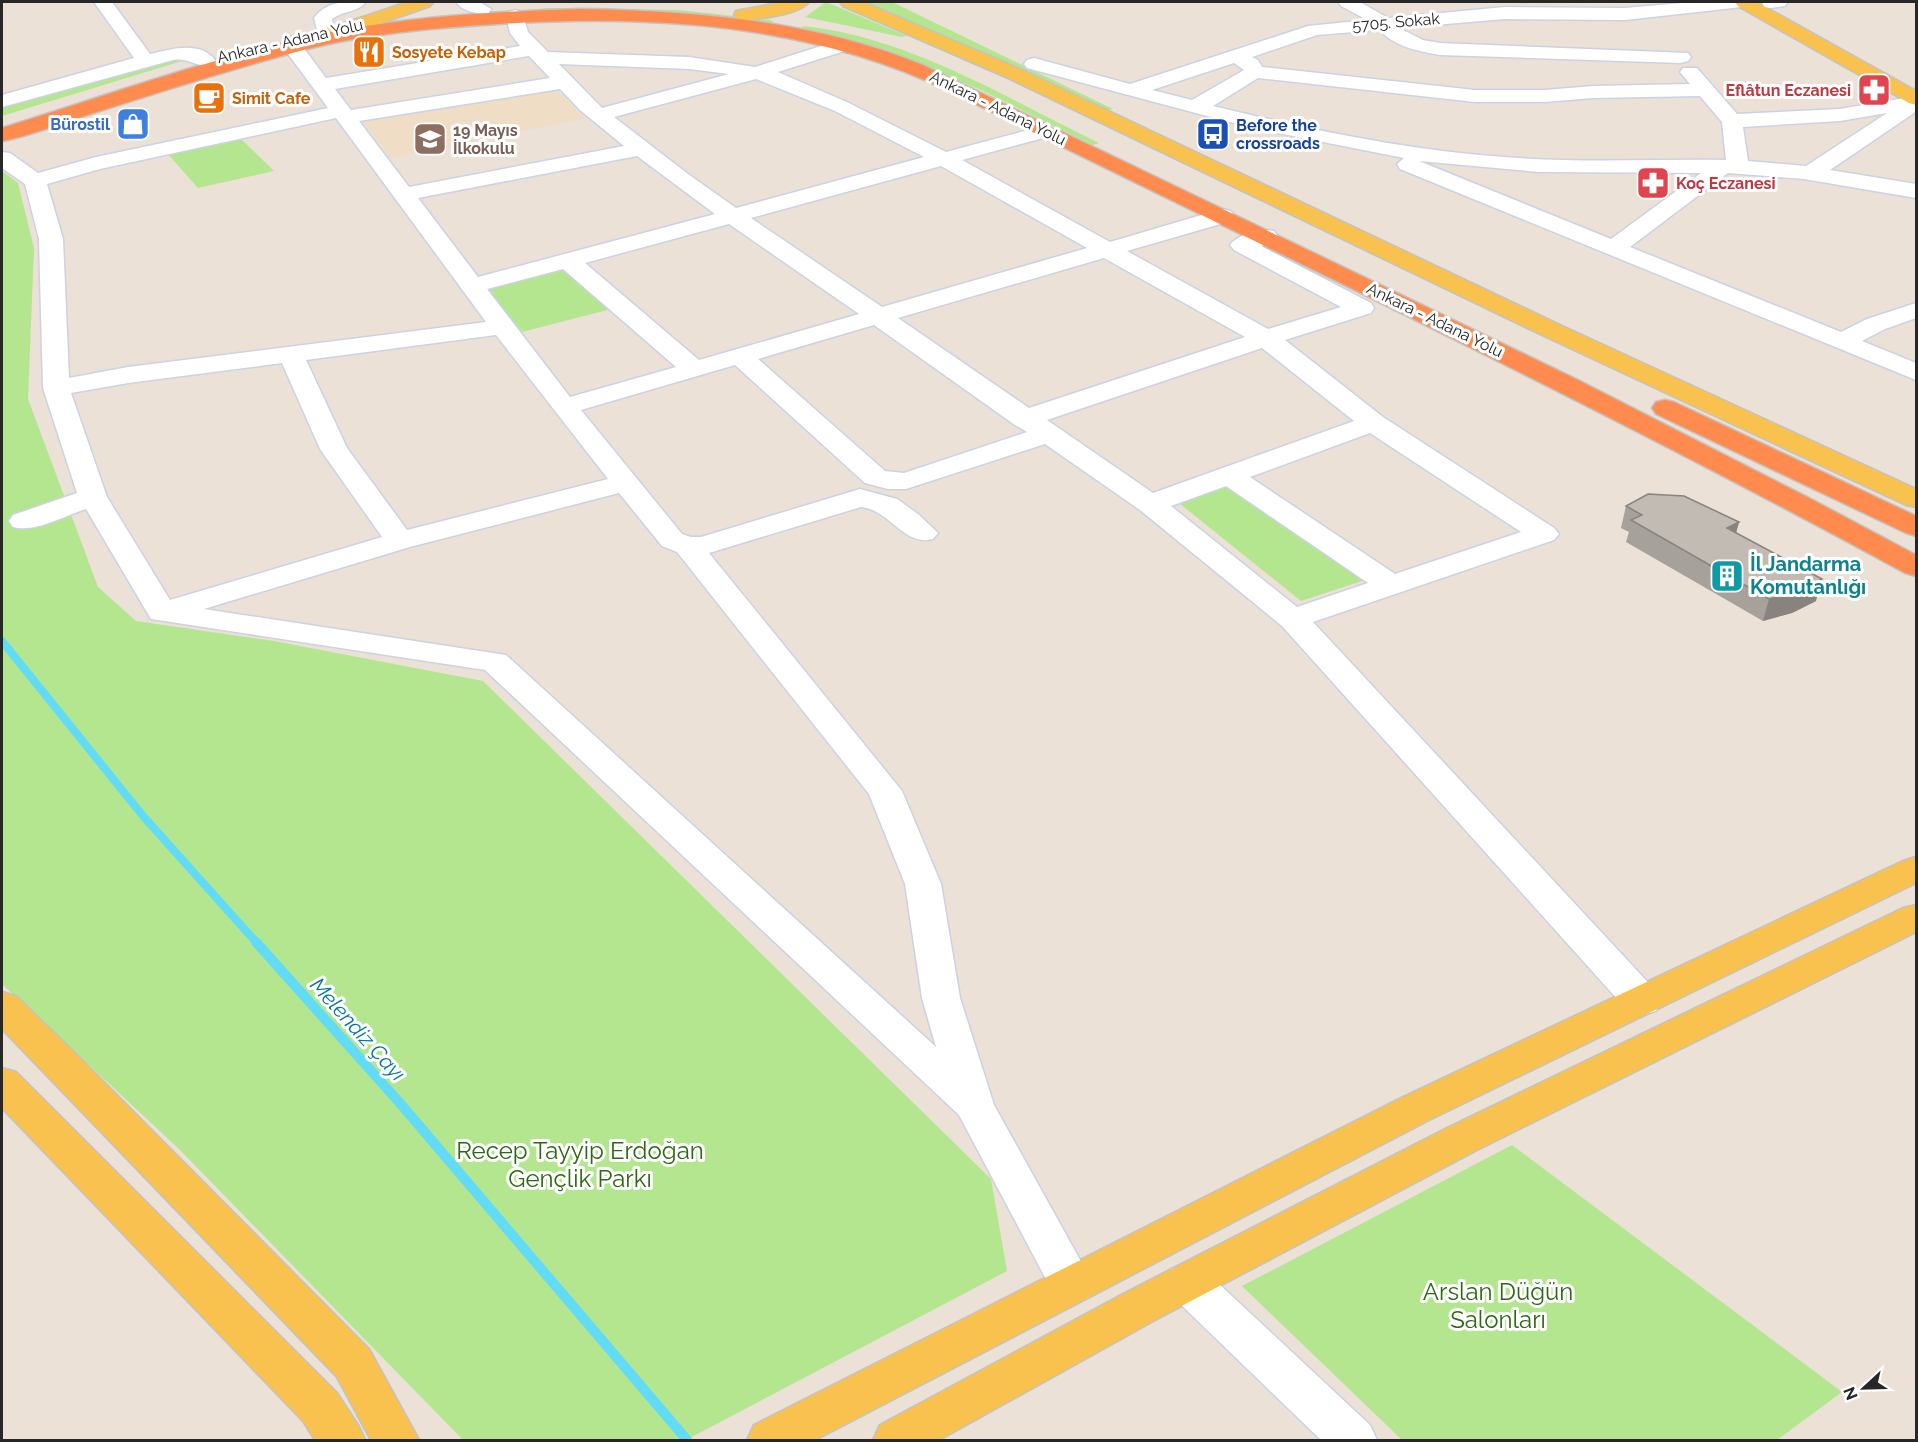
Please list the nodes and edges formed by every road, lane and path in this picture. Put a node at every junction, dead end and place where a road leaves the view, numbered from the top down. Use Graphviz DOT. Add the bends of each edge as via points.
graph roads {
  1 [pos="103,2"];
  2 [pos="401,2"];
  3 [pos="424,2"];
  4 [pos="800,2"];
  5 [pos="849,2"];
  6 [pos="1347,2"];
  7 [pos="1598,2"];
  8 [pos="1743,2"];
  9 [pos="1773,2"];
  10 [pos="356,3"];
  11 [pos="473,5"];
  12 [pos="1505,13"];
  13 [pos="1625,14"];
  14 [pos="743,15"];
  15 [pos="515,16"];
  16 [pos="939,17"];
  17 [pos="361,23"];
  18 [pos="1381,23"];
  19 [pos="324,26"];
  20 [pos="289,43"];
  21 [pos="844,45"];
  22 [pos="1418,45"];
  23 [pos="538,53"];
  24 [pos="1524,53"];
  25 [pos="1234,56"];
  26 [pos="1682,57"];
  27 [pos="145,60"];
  28 [pos="206,61"];
  29 [pos="1034,64"];
  30 [pos="1255,72"];
  31 [pos="756,73"];
  32 [pos="177,81"];
  33 [pos="564,82"];
  34 [pos="1917,82"];
  35 [pos="321,85"];
  36 [pos="1379,86"];
  37 [pos="1131,90"];
  38 [pos="1705,90"];
  39 [pos="1518,97"];
  40 [pos="2,100"];
  41 [pos="1917,101"];
  42 [pos="1196,107"];
  43 [pos="343,114"];
  44 [pos="599,116"];
  45 [pos="1732,121"];
  46 [pos="2,123"];
  47 [pos="1047,131"];
  48 [pos="2,135"];
  49 [pos="1359,144"];
  50 [pos="641,149"];
  51 [pos="2,158"];
  52 [pos="944,159"];
  53 [pos="1731,167"];
  54 [pos="1810,173"];
  55 [pos="35,181"];
  56 [pos="1917,191"];
  57 [pos="405,194"];
  58 [pos="731,215"];
  59 [pos="1223,216"];
  60 [pos="1200,224"];
  61 [pos="1289,227"];
  62 [pos="1266,237"];
  63 [pos="1242,244"];
  64 [pos="1332,247"];
  65 [pos="1108,248"];
  66 [pos="1612,248"];
  67 [pos="567,260"];
  68 [pos="472,286"];
  69 [pos="1917,310"];
  70 [pos="878,317"];
  71 [pos="502,327"];
  72 [pos="1266,338"];
  73 [pos="1843,340"];
  74 [pos="291,354"];
  75 [pos="741,357"];
  76 [pos="695,370"];
  77 [pos="1917,372"];
  78 [pos="56,388"];
  79 [pos="564,407"];
  80 [pos="1024,419"];
  81 [pos="1373,423"];
  82 [pos="1047,434"];
  83 [pos="1228,475"];
  84 [pos="1917,482"];
  85 [pos="625,483"];
  86 [pos="93,497"];
  87 [pos="1917,499"];
  88 [pos="1150,504"];
  89 [pos="23,520"];
  90 [pos="1917,527"];
  91 [pos="923,533"];
  92 [pos="400,541"];
  93 [pos="687,546"];
  94 [pos="1917,567"];
  95 [pos="1392,586"];
  96 [pos="162,612"];
  97 [pos="1293,619"];
  98 [pos="1917,869"];
  99 [pos="1917,917"];
  100 [pos="1642,1001"];
  101 [pos="2,1006"];
  102 [pos="2,1083"];
  103 [pos="974,1105"];
  104 [pos="1187,1282"];
  105 [pos="1072,1284"];
  106 [pos="340,1440"];
  107 [pos="395,1440"];
  108 [pos="771,1440"];
  109 [pos="897,1440"];
  110 [pos="1353,1440"];
  1 -- 27 [label="street"];
  2 -- 19 [label="main road"];
  3 -- 17 [label="main road"];
  4 -- 14 [label="main road"];
  5 -- 87 [label="main road" via="1013,73 1551,330"];
  6 -- 18 [label="street"];
  7 -- 13 [label="street"];
  8 -- 13 [label="street, 5705. Sokak"];
  8 -- 41 [label="main road"];
  9 -- 34 [label="main road"];
  10 -- 19 [label="street" via="332,10 323,18"];
  11 -- 14 [label="highway, Ankara - Adana Yolu" via="630,6"];
  11 -- 17 [label="highway, Ankara - Adana Yolu"];
  12 -- 13 [label="street, 5705. Sokak"];
  12 -- 18 [label="street, 5705. Sokak"];
  12 -- 24 [label="street"];
  13 -- 26 [label="street" via="1657,33"];
  14 -- 61 [label="highway, Ankara - Adana Yolu" via="824,27 931,59"];
  15 -- 20 [label="highway, Ankara - Adana Yolu"];
  15 -- 21 [label="highway, Ankara - Adana Yolu" via="681,18 776,30"];
  15 -- 23 [label="street" via="519,33"];
  16 -- 29 [label="main road"];
  17 -- 20 [label="highway, Ankara - Adana Yolu"];
  17 -- 32 [label="main road" via="263,50"];
  18 -- 22 [label="street" via="1396,36"];
  18 -- 25 [label="street, 5705. Sokak" via="1316,30"];
  19 -- 20 [label="main road"];
  20 -- 28 [label="highway, Ankara - Adana Yolu"];
  20 -- 32 [label="highway, Ankara - Adana Yolu"];
  20 -- 35 [label="street"];
  21 -- 31 [label="street"];
  21 -- 47 [label="highway, Ankara - Adana Yolu" via="924,73"];
  22 -- 24 [label="street"];
  22 -- 36 [label="street"];
  23 -- 31 [label="street" via="690,63"];
  23 -- 33 [label="street"];
  23 -- 35 [label="street"];
  24 -- 26 [label="street"];
  24 -- 39 [label="street" via="1512,86"];
  25 -- 30 [label="street" via="1251,64"];
  25 -- 37 [label="street, 5705. Sokak"];
  26 -- 38 [label="street" via="1685,67"];
  27 -- 28 [label="street" via="186,52"];
  27 -- 40 [label="street"];
  28 -- 46 [label="highway, Ankara - Adana Yolu"];
  29 -- 37 [label="street"];
  29 -- 84 [label="main road" via="1325,208"];
  30 -- 36 [label="street"];
  30 -- 42 [label="street"];
  31 -- 44 [label="street"];
  31 -- 52 [label="street" via="842,107"];
  32 -- 48 [label="highway, Ankara - Adana Yolu"];
  33 -- 43 [label="street"];
  33 -- 44 [label="street"];
  35 -- 43 [label="street"];
  36 -- 39 [label="street"];
  37 -- 42 [label="street"];
  38 -- 39 [label="street"];
  38 -- 45 [label="street"];
  41 -- 45 [label="street" via="1840,115"];
  41 -- 54 [label="street"];
  42 -- 49 [label="street"];
  43 -- 55 [label="street" via="96,162"];
  43 -- 57 [label="street"];
  44 -- 50 [label="street"];
  45 -- 53 [label="street"];
  47 -- 52 [label="street"];
  47 -- 59 [label="highway, Ankara - Adana Yolu"];
  49 -- 53 [label="street" via="1540,167"];
  49 -- 66 [label="street"];
  50 -- 57 [label="street"];
  50 -- 58 [label="street"];
  51 -- 55 [label="street"];
  52 -- 58 [label="street"];
  52 -- 65 [label="street"];
  53 -- 54 [label="street"];
  53 -- 66 [label="street"];
  54 -- 56 [label="street"];
  55 -- 78 [label="street" via="51,239"];
  57 -- 68 [label="street"];
  58 -- 67 [label="street"];
  58 -- 70 [label="street"];
  59 -- 60 [label="street"];
  59 -- 62 [label="highway, Ankara - Adana Yolu"];
  60 -- 63 [label="street"];
  60 -- 65 [label="street"];
  62 -- 63 [label="street"];
  62 -- 94 [label="highway, Ankara - Adana Yolu" via="1650,424"];
  63 -- 72 [label="street" via="1362,308"];
  64 -- 90 [label="highway, Ankara - Adana Yolu"];
  65 -- 70 [label="street"];
  65 -- 72 [label="street"];
  66 -- 73 [label="street"];
  67 -- 68 [label="street"];
  67 -- 76 [label="street"];
  68 -- 71 [label="street"];
  69 -- 73 [label="street"];
  70 -- 75 [label="street"];
  70 -- 80 [label="street"];
  71 -- 74 [label="street"];
  71 -- 79 [label="street"];
  72 -- 80 [label="street"];
  72 -- 81 [label="street"];
  73 -- 77 [label="street"];
  74 -- 78 [label="street"];
  74 -- 92 [label="street" via="334,449"];
  75 -- 76 [label="street"];
  75 -- 82 [label="street" via="875,477 888,481 906,481"];
  76 -- 79 [label="street"];
  78 -- 86 [label="street"];
  79 -- 85 [label="street"];
  80 -- 82 [label="street"];
  81 -- 83 [label="street"];
  81 -- 95 [label="street" via="1544,534"];
  82 -- 88 [label="street"];
  83 -- 88 [label="street"];
  83 -- 95 [label="street"];
  85 -- 92 [label="street"];
  85 -- 93 [label="street" via="672,540"];
  86 -- 89 [label="street"];
  86 -- 96 [label="street"];
  88 -- 97 [label="street"];
  91 -- 93 [label="street" via="889,504 860,498 726,540"];
  92 -- 96 [label="street"];
  93 -- 103 [label="street" via="885,791 923,885 941,998"];
  95 -- 97 [label="street"];
  96 -- 103 [label="street" via="495,662"];
  97 -- 100 [label="street"];
  98 -- 100 [label="main road"];
  99 -- 104 [label="main road" via="1462,1139"];
  100 -- 105 [label="main road" via="1415,1109"];
  101 -- 107 [label="main road" via="352,1363"];
  102 -- 106 [label="main road" via="320,1407"];
  103 -- 105 [label="street"];
  104 -- 109 [label="main road"];
  104 -- 110 [label="street"];
  105 -- 108 [label="main road"];
}
